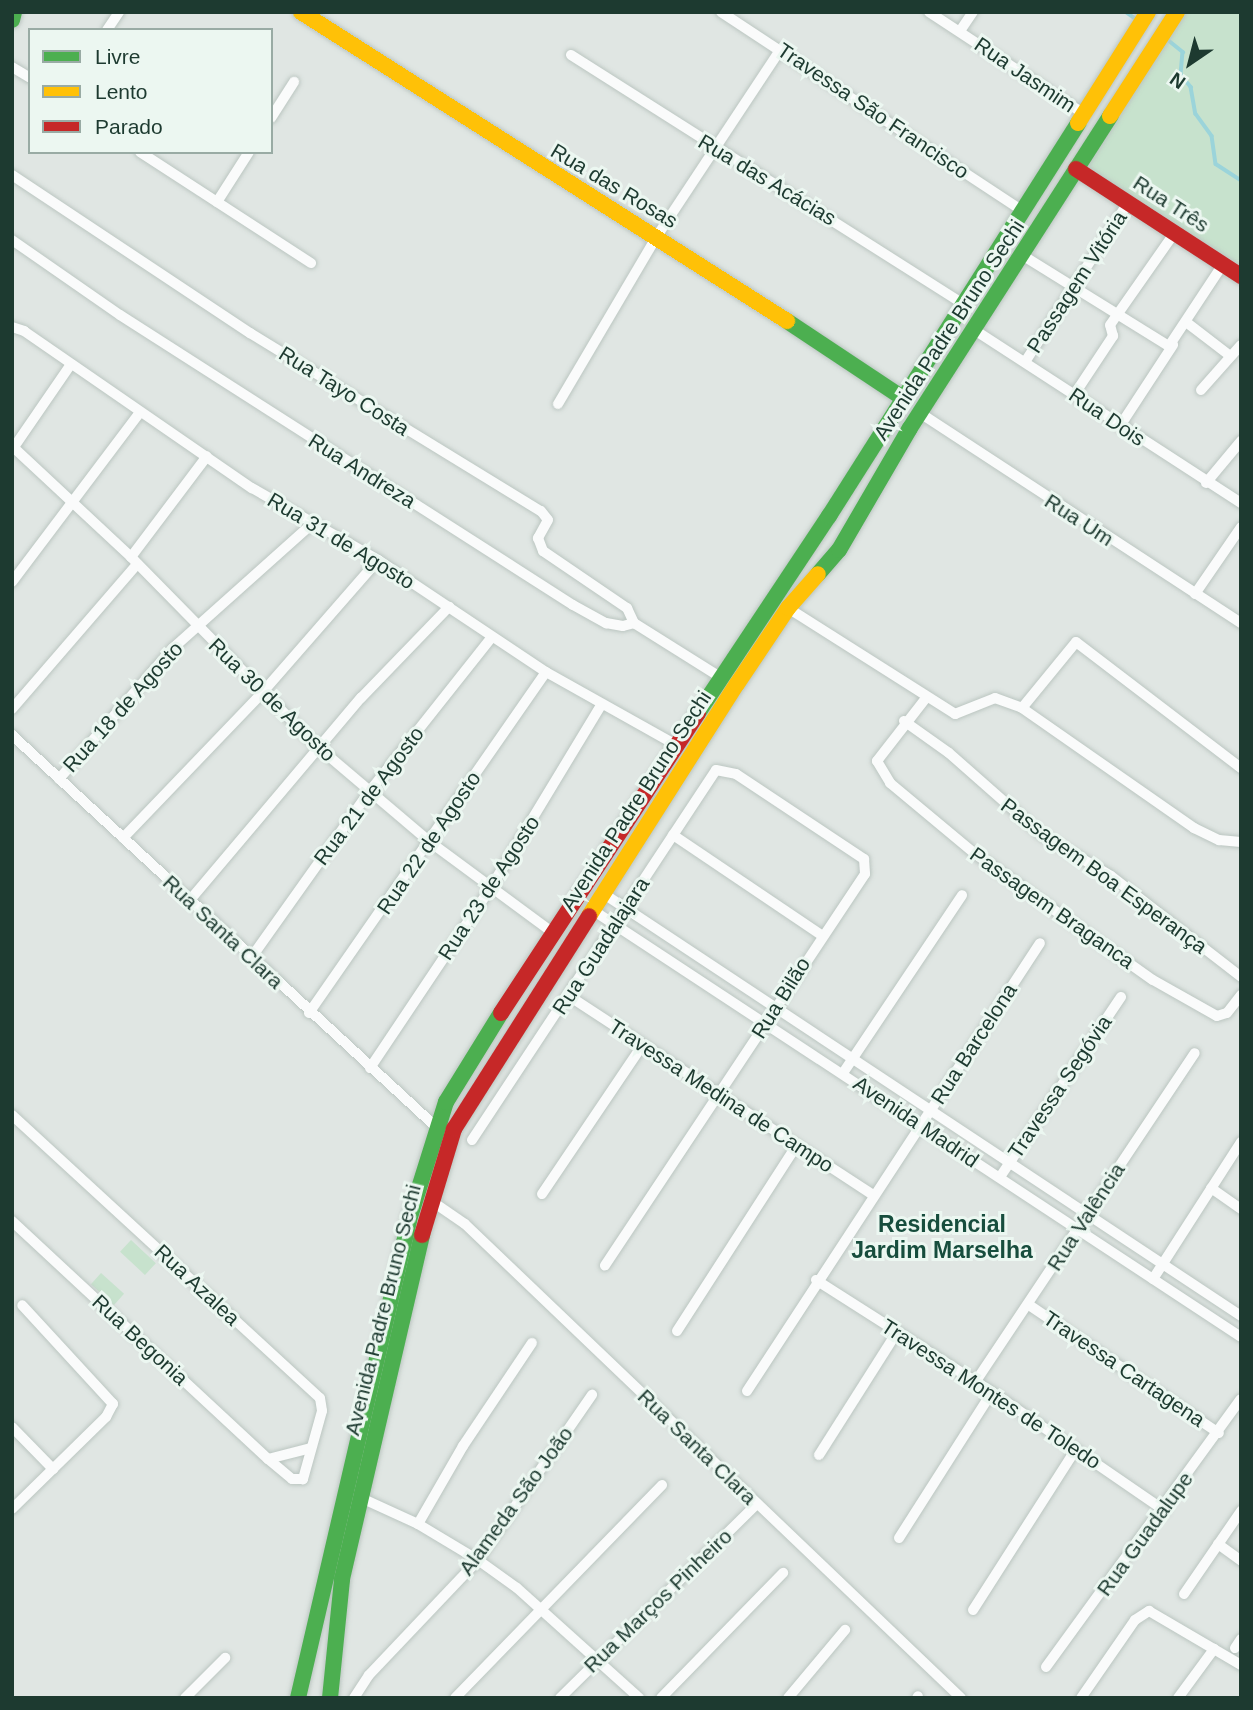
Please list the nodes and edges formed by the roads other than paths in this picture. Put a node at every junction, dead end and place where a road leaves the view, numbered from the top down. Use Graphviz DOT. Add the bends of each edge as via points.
graph roads {
  1 [pos="14,12"];
  2 [pos="119,12"];
  3 [pos="301,12"];
  4 [pos="721,12"];
  5 [pos="929,12"];
  6 [pos="973,12"];
  7 [pos="1148,12"];
  8 [pos="1177,12"];
  9 [pos="12,20"];
  10 [pos="108,28"];
  11 [pos="960,31"];
  12 [pos="781,49"];
  13 [pos="571,55"];
  14 [pos="12,67"];
  15 [pos="28,77"];
  16 [pos="294,82"];
  17 [pos="273,115"];
  18 [pos="1086,115"];
  19 [pos="715,150"];
  20 [pos="143,154"];
  21 [pos="248,154"];
  22 [pos="1076,169"];
  23 [pos="12,175"];
  24 [pos="1129,201"];
  25 [pos="217,202"];
  26 [pos="1024,212"];
  27 [pos="1175,232"];
  28 [pos="657,236"];
  29 [pos="12,240"];
  30 [pos="1022,255"];
  31 [pos="311,263"];
  32 [pos="1223,264"];
  33 [pos="1241,276"];
  34 [pos="1076,287"];
  35 [pos="963,304"];
  36 [pos="1120,316"];
  37 [pos="1186,322"];
  38 [pos="12,327"];
  39 [pos="973,329"];
  40 [pos="1173,345"];
  41 [pos="1241,345"];
  42 [pos="1229,355"];
  43 [pos="1025,362"];
  44 [pos="71,364"];
  45 [pos="1201,390"];
  46 [pos="1074,395"];
  47 [pos="903,398"];
  48 [pos="558,404"];
  49 [pos="140,412"];
  50 [pos="920,413"];
  51 [pos="1120,426"];
  52 [pos="1241,441"];
  53 [pos="13,448"];
  54 [pos="207,456"];
  55 [pos="1206,483"];
  56 [pos="70,503"];
  57 [pos="1241,503"];
  58 [pos="829,516"];
  59 [pos="313,523"];
  60 [pos="1241,527"];
  61 [pos="848,536"];
  62 [pos="811,540"];
  63 [pos="832,559"];
  64 [pos="134,561"];
  65 [pos="378,561"];
  66 [pos="12,582"];
  67 [pos="1195,594"];
  68 [pos="449,607"];
  69 [pos="788,608"];
  70 [pos="635,623"];
  71 [pos="1241,623"];
  72 [pos="197,626"];
  73 [pos="492,637"];
  74 [pos="546,672"];
  75 [pos="720,677"];
  76 [pos="262,693"];
  77 [pos="926,698"];
  78 [pos="602,704"];
  79 [pos="1022,708"];
  80 [pos="12,709"];
  81 [pos="904,720"];
  82 [pos="12,735"];
  83 [pos="676,745"];
  84 [pos="318,747"];
  85 [pos="1241,768"];
  86 [pos="736,774"];
  87 [pos="59,779"];
  88 [pos="369,792"];
  89 [pos="673,835"];
  90 [pos="122,838"];
  91 [pos="430,842"];
  92 [pos="1241,842"];
  93 [pos="491,887"];
  94 [pos="601,892"];
  95 [pos="962,895"];
  96 [pos="190,900"];
  97 [pos="625,908"];
  98 [pos="591,909"];
  99 [pos="614,924"];
  100 [pos="552,932"];
  101 [pos="821,935"];
  102 [pos="1040,943"];
  103 [pos="251,958"];
  104 [pos="1241,977"];
  105 [pos="1241,995"];
  106 [pos="569,996"];
  107 [pos="1121,996"];
  108 [pos="775,1008"];
  109 [pos="309,1013"];
  110 [pos="766,1023"];
  111 [pos="642,1046"];
  112 [pos="1195,1053"];
  113 [pos="853,1058"];
  114 [pos="370,1068"];
  115 [pos="843,1073"];
  116 [pos="717,1094"];
  117 [pos="931,1110"];
  118 [pos="12,1115"];
  119 [pos="921,1125"];
  120 [pos="435,1126"];
  121 [pos="472,1140"];
  122 [pos="1241,1142"];
  123 [pos="796,1146"];
  124 [pos="1010,1161"];
  125 [pos="1000,1177"];
  126 [pos="1211,1188"];
  127 [pos="542,1194"];
  128 [pos="873,1195"];
  129 [pos="430,1200"];
  130 [pos="1241,1209"];
  131 [pos="1087,1212"];
  132 [pos="12,1221"];
  133 [pos="1078,1229"];
  134 [pos="1163,1263"];
  135 [pos="605,1266"];
  136 [pos="1153,1279"];
  137 [pos="816,1280"];
  138 [pos="22,1305"];
  139 [pos="1029,1305"];
  140 [pos="1241,1316"];
  141 [pos="677,1331"];
  142 [pos="897,1332"];
  143 [pos="1241,1337"];
  144 [pos="533,1343"];
  145 [pos="976,1381"];
  146 [pos="747,1391"];
  147 [pos="992,1392"];
  148 [pos="592,1395"];
  149 [pos="1241,1399"];
  150 [pos="12,1427"];
  151 [pos="1219,1433"];
  152 [pos="311,1448"];
  153 [pos="1076,1449"];
  154 [pos="819,1455"];
  155 [pos="268,1459"];
  156 [pos="54,1469"];
  157 [pos="303,1479"];
  158 [pos="662,1485"];
  159 [pos="359,1497"];
  160 [pos="757,1504"];
  161 [pos="12,1509"];
  162 [pos="1164,1510"];
  163 [pos="1241,1511"];
  164 [pos="418,1524"];
  165 [pos="899,1538"];
  166 [pos="1218,1544"];
  167 [pos="478,1560"];
  168 [pos="1241,1561"];
  169 [pos="783,1573"];
  170 [pos="1184,1594"];
  171 [pos="542,1609"];
  172 [pos="973,1610"];
  173 [pos="845,1630"];
  174 [pos="1214,1649"];
  175 [pos="225,1658"];
  176 [pos="598,1659"];
  177 [pos="1241,1665"];
  178 [pos="1046,1667"];
  179 [pos="186,1697"];
  180 [pos="298,1698"];
  181 [pos="330,1698"];
  182 [pos="354,1698"];
  183 [pos="456,1698"];
  184 [pos="560,1698"];
  185 [pos="639,1698"];
  186 [pos="662,1698"];
  187 [pos="788,1698"];
  188 [pos="961,1698"];
  189 [pos="1081,1698"];
  190 [pos="1178,1698"];
  1 -- 9 [label="main road"];
  2 -- 10 [label="street"];
  3 -- 28 [label="main road, Rua das Rosas"];
  4 -- 12 [label="street, Travessa São Francisco"];
  5 -- 11 [label="street, Rua Jasmim"];
  6 -- 11 [label="street"];
  7 -- 18 [label="main road, Avenida Padre Bruno Sechi"];
  8 -- 22 [label="main road, Avenida Padre Bruno Sechi"];
  11 -- 18 [label="street, Rua Jasmim"];
  12 -- 19 [label="street"];
  12 -- 26 [label="street, Travessa São Francisco"];
  13 -- 19 [label="street, Rua das Acácias"];
  14 -- 15 [label="street"];
  16 -- 17 [label="street"];
  18 -- 26 [label="main road, Avenida Padre Bruno Sechi"];
  19 -- 28 [label="street"];
  19 -- 35 [label="street, Rua das Acácias" via="833,219"];
  20 -- 25 [label="street"];
  21 -- 25 [label="street"];
  22 -- 24 [label="main road, Rua Três"];
  22 -- 30 [label="main road, Avenida Padre Bruno Sechi"];
  23 -- 70 [label="street, Rua Tayo Costa" via="250,333 526,500 548,517 538,538 543,551 627,608"];
  24 -- 27 [label="main road, Rua Três"];
  24 -- 34 [label="street, Passagem Vitória"];
  25 -- 31 [label="street"];
  26 -- 35 [label="main road, Avenida Padre Bruno Sechi"];
  27 -- 32 [label="main road, Rua Três"];
  27 -- 36 [label="street"];
  28 -- 47 [label="main road, Rua das Rosas"];
  28 -- 48 [label="street"];
  29 -- 70 [label="street, Rua Andreza" via="573,605 606,623"];
  30 -- 34 [label="street"];
  30 -- 39 [label="main road, Avenida Padre Bruno Sechi"];
  32 -- 33 [label="main road, Rua Três"];
  32 -- 37 [label="street"];
  34 -- 36 [label="street"];
  34 -- 43 [label="street, Passagem Vitória"];
  35 -- 47 [label="main road, Avenida Padre Bruno Sechi"];
  36 -- 40 [label="street"];
  36 -- 46 [label="street" via="1111,325 1113,335"];
  37 -- 40 [label="street"];
  37 -- 42 [label="street"];
  38 -- 44 [label="street, Rua 31 de Agosto"];
  39 -- 43 [label="street, Rua Dois"];
  39 -- 50 [label="main road, Avenida Padre Bruno Sechi"];
  40 -- 51 [label="street"];
  41 -- 42 [label="street"];
  42 -- 45 [label="street"];
  43 -- 46 [label="street, Rua Dois"];
  44 -- 49 [label="street, Rua 31 de Agosto"];
  44 -- 53 [label="street"];
  46 -- 51 [label="street, Rua Dois"];
  47 -- 58 [label="main road, Avenida Padre Bruno Sechi"];
  49 -- 54 [label="street, Rua 31 de Agosto"];
  49 -- 56 [label="street"];
  50 -- 61 [label="main road, Avenida Padre Bruno Sechi"];
  50 -- 67 [label="street, Rua Um"];
  51 -- 55 [label="street, Rua Dois"];
  52 -- 55 [label="street"];
  53 -- 56 [label="street, Rua 30 de Agosto"];
  54 -- 59 [label="street, Rua 31 de Agosto"];
  54 -- 64 [label="street"];
  55 -- 57 [label="street, Rua Dois"];
  56 -- 64 [label="street, Rua 30 de Agosto"];
  56 -- 66 [label="street"];
  58 -- 61 [label="main road" via="832,532"];
  58 -- 62 [label="main road, Avenida Padre Bruno Sechi"];
  59 -- 65 [label="street, Rua 31 de Agosto"];
  59 -- 72 [label="street, Rua 18 de Agosto"];
  60 -- 67 [label="street"];
  61 -- 63 [label="main road, Avenida Padre Bruno Sechi"];
  62 -- 63 [label="main road" via="830,547"];
  62 -- 75 [label="main road, Avenida Padre Bruno Sechi"];
  63 -- 69 [label="main road, Avenida Padre Bruno Sechi"];
  64 -- 72 [label="street, Rua 30 de Agosto"];
  64 -- 80 [label="street"];
  65 -- 68 [label="street, Rua 31 de Agosto"];
  65 -- 76 [label="street"];
  67 -- 71 [label="street, Rua Um"];
  68 -- 73 [label="street, Rua 31 de Agosto"];
  68 -- 84 [label="street"];
  69 -- 77 [label="street"];
  69 -- 94 [label="main road, Avenida Padre Bruno Sechi"];
  70 -- 75 [label="street, Rua Andreza"];
  72 -- 76 [label="street, Rua 30 de Agosto"];
  72 -- 87 [label="street, Rua 18 de Agosto" via="138,685"];
  73 -- 74 [label="street, Rua 31 de Agosto"];
  73 -- 88 [label="street, Rua 21 de Agosto"];
  74 -- 78 [label="street, Rua 31 de Agosto"];
  74 -- 91 [label="street, Rua 22 de Agosto"];
  75 -- 83 [label="main road, Avenida Padre Bruno Sechi"];
  76 -- 84 [label="street, Rua 30 de Agosto"];
  76 -- 90 [label="street"];
  77 -- 79 [label="street" via="955,714 995,698"];
  77 -- 81 [label="street"];
  78 -- 83 [label="street, Rua 31 de Agosto"];
  78 -- 93 [label="street, Rua 23 de Agosto"];
  79 -- 85 [label="street" via="1076,642"];
  79 -- 92 [label="street" via="1194,828 1219,840"];
  81 -- 104 [label="street, Passagem Boa Esperança" via="1042,835 1111,876"];
  81 -- 105 [label="street, Passagem Braganca" via="877,761 880,773 946,832 1153,980 1217,1016 1227,1013"];
  82 -- 87 [label="street, Rua Santa Clara"];
  83 -- 100 [label="main road, Avenida Padre Bruno Sechi"];
  84 -- 88 [label="street, Rua 30 de Agosto"];
  84 -- 96 [label="street"];
  86 -- 89 [label="street, Rua Guadalajara" via="720,767 712,774"];
  86 -- 101 [label="street, Rua Bilão" via="864,859 865,874"];
  87 -- 90 [label="street, Rua Santa Clara"];
  88 -- 91 [label="street, Rua 30 de Agosto"];
  88 -- 103 [label="street, Rua 21 de Agosto"];
  89 -- 97 [label="street, Rua Guadalajara"];
  89 -- 101 [label="street"];
  90 -- 96 [label="street, Rua Santa Clara"];
  91 -- 93 [label="street, Rua 30 de Agosto"];
  91 -- 109 [label="street, Rua 22 de Agosto"];
  93 -- 100 [label="street, Rua 30 de Agosto"];
  93 -- 114 [label="street, Rua 23 de Agosto"];
  94 -- 97 [label="street, Avenida Madrid"];
  94 -- 98 [label="main road, Avenida Padre Bruno Sechi"];
  95 -- 113 [label="street"];
  96 -- 103 [label="street, Rua Santa Clara"];
  97 -- 99 [label="street, Rua Guadalajara"];
  97 -- 108 [label="street, Avenida Madrid"];
  98 -- 99 [label="street, Avenida Madrid"];
  98 -- 129 [label="main road, Avenida Padre Bruno Sechi" via="454,1129"];
  99 -- 106 [label="street, Rua Guadalajara"];
  99 -- 110 [label="street, Avenida Madrid"];
  100 -- 120 [label="main road, Avenida Padre Bruno Sechi"];
  101 -- 108 [label="street, Rua Bilão"];
  102 -- 117 [label="street, Rua Barcelona"];
  103 -- 109 [label="street, Rua Santa Clara"];
  106 -- 111 [label="street, Travessa Medina de Campo"];
  106 -- 121 [label="street, Rua Guadalajara"];
  107 -- 124 [label="street, Travessa Segóvia"];
  108 -- 110 [label="street, Rua Bilão"];
  108 -- 113 [label="street, Avenida Madrid"];
  109 -- 114 [label="street, Rua Santa Clara"];
  110 -- 115 [label="street, Avenida Madrid"];
  110 -- 116 [label="street, Rua Bilão"];
  111 -- 116 [label="street, Travessa Medina de Campo"];
  111 -- 127 [label="street"];
  112 -- 131 [label="street, Rua Valência"];
  113 -- 115 [label="street"];
  113 -- 117 [label="street, Avenida Madrid"];
  114 -- 120 [label="street, Rua Santa Clara"];
  115 -- 119 [label="street, Avenida Madrid"];
  116 -- 123 [label="street, Travessa Medina de Campo"];
  116 -- 135 [label="street, Rua Bilão"];
  117 -- 119 [label="street, Rua Barcelona"];
  117 -- 124 [label="street, Avenida Madrid"];
  118 -- 152 [label="street, Rua Azalea" via="320,1398 322,1411"];
  119 -- 125 [label="street, Avenida Madrid"];
  119 -- 128 [label="street, Rua Barcelona"];
  120 -- 180 [label="main road, Avenida Padre Bruno Sechi"];
  122 -- 126 [label="street"];
  123 -- 128 [label="street, Travessa Medina de Campo"];
  123 -- 141 [label="street"];
  124 -- 125 [label="street, Travessa Segóvia"];
  124 -- 131 [label="street, Avenida Madrid"];
  125 -- 133 [label="street, Avenida Madrid"];
  126 -- 130 [label="street"];
  126 -- 134 [label="street"];
  128 -- 137 [label="street, Rua Barcelona"];
  129 -- 159 [label="main road, Avenida Padre Bruno Sechi"];
  129 -- 160 [label="street, Rua Santa Clara" via="465,1224"];
  131 -- 133 [label="street, Rua Valência"];
  131 -- 134 [label="street, Avenida Madrid"];
  132 -- 155 [label="street, Rua Begonia"];
  133 -- 136 [label="street, Avenida Madrid"];
  133 -- 139 [label="street, Rua Valência"];
  134 -- 136 [label="street"];
  134 -- 140 [label="street, Avenida Madrid"];
  136 -- 143 [label="street, Avenida Madrid"];
  137 -- 142 [label="street, Travessa Montes de Toledo"];
  137 -- 146 [label="street, Rua Barcelona"];
  138 -- 156 [label="street" via="113,1404 106,1417"];
  139 -- 145 [label="street, Rua Valência"];
  139 -- 151 [label="street, Travessa Cartagena"];
  142 -- 145 [label="street, Travessa Montes de Toledo"];
  142 -- 154 [label="street"];
  144 -- 164 [label="street" via="463,1446"];
  145 -- 147 [label="street, Travessa Montes de Toledo"];
  147 -- 153 [label="street, Travessa Montes de Toledo"];
  147 -- 165 [label="street"];
  148 -- 167 [label="street, Alameda São João"];
  149 -- 151 [label="street, Rua Guadalupe"];
  150 -- 156 [label="street"];
  151 -- 162 [label="street, Rua Guadalupe"];
  152 -- 155 [label="street"];
  152 -- 157 [label="street, Rua Azalea"];
  153 -- 162 [label="street, Travessa Montes de Toledo"];
  153 -- 172 [label="street"];
  155 -- 157 [label="street, Rua Begonia" via="292,1479"];
  156 -- 161 [label="street"];
  158 -- 171 [label="street"];
  159 -- 164 [label="street"];
  159 -- 181 [label="main road, Avenida Padre Bruno Sechi" via="336,1619"];
  160 -- 176 [label="street, Rua Marços Pinheiro"];
  160 -- 188 [label="street, Rua Santa Clara"];
  162 -- 178 [label="street, Rua Guadalupe"];
  163 -- 166 [label="street"];
  164 -- 167 [label="street"];
  166 -- 168 [label="street"];
  166 -- 170 [label="street"];
  167 -- 171 [label="street"];
  167 -- 182 [label="street, Alameda São João" via="369,1675"];
  169 -- 186 [label="street"];
  171 -- 176 [label="street"];
  171 -- 183 [label="street"];
  173 -- 187 [label="street"];
  174 -- 177 [label="street"];
  174 -- 189 [label="street" via="1149,1611 1135,1620"];
  174 -- 190 [label="street"];
  175 -- 179 [label="street"];
  176 -- 184 [label="street, Rua Marços Pinheiro"];
  176 -- 185 [label="street"];
}
